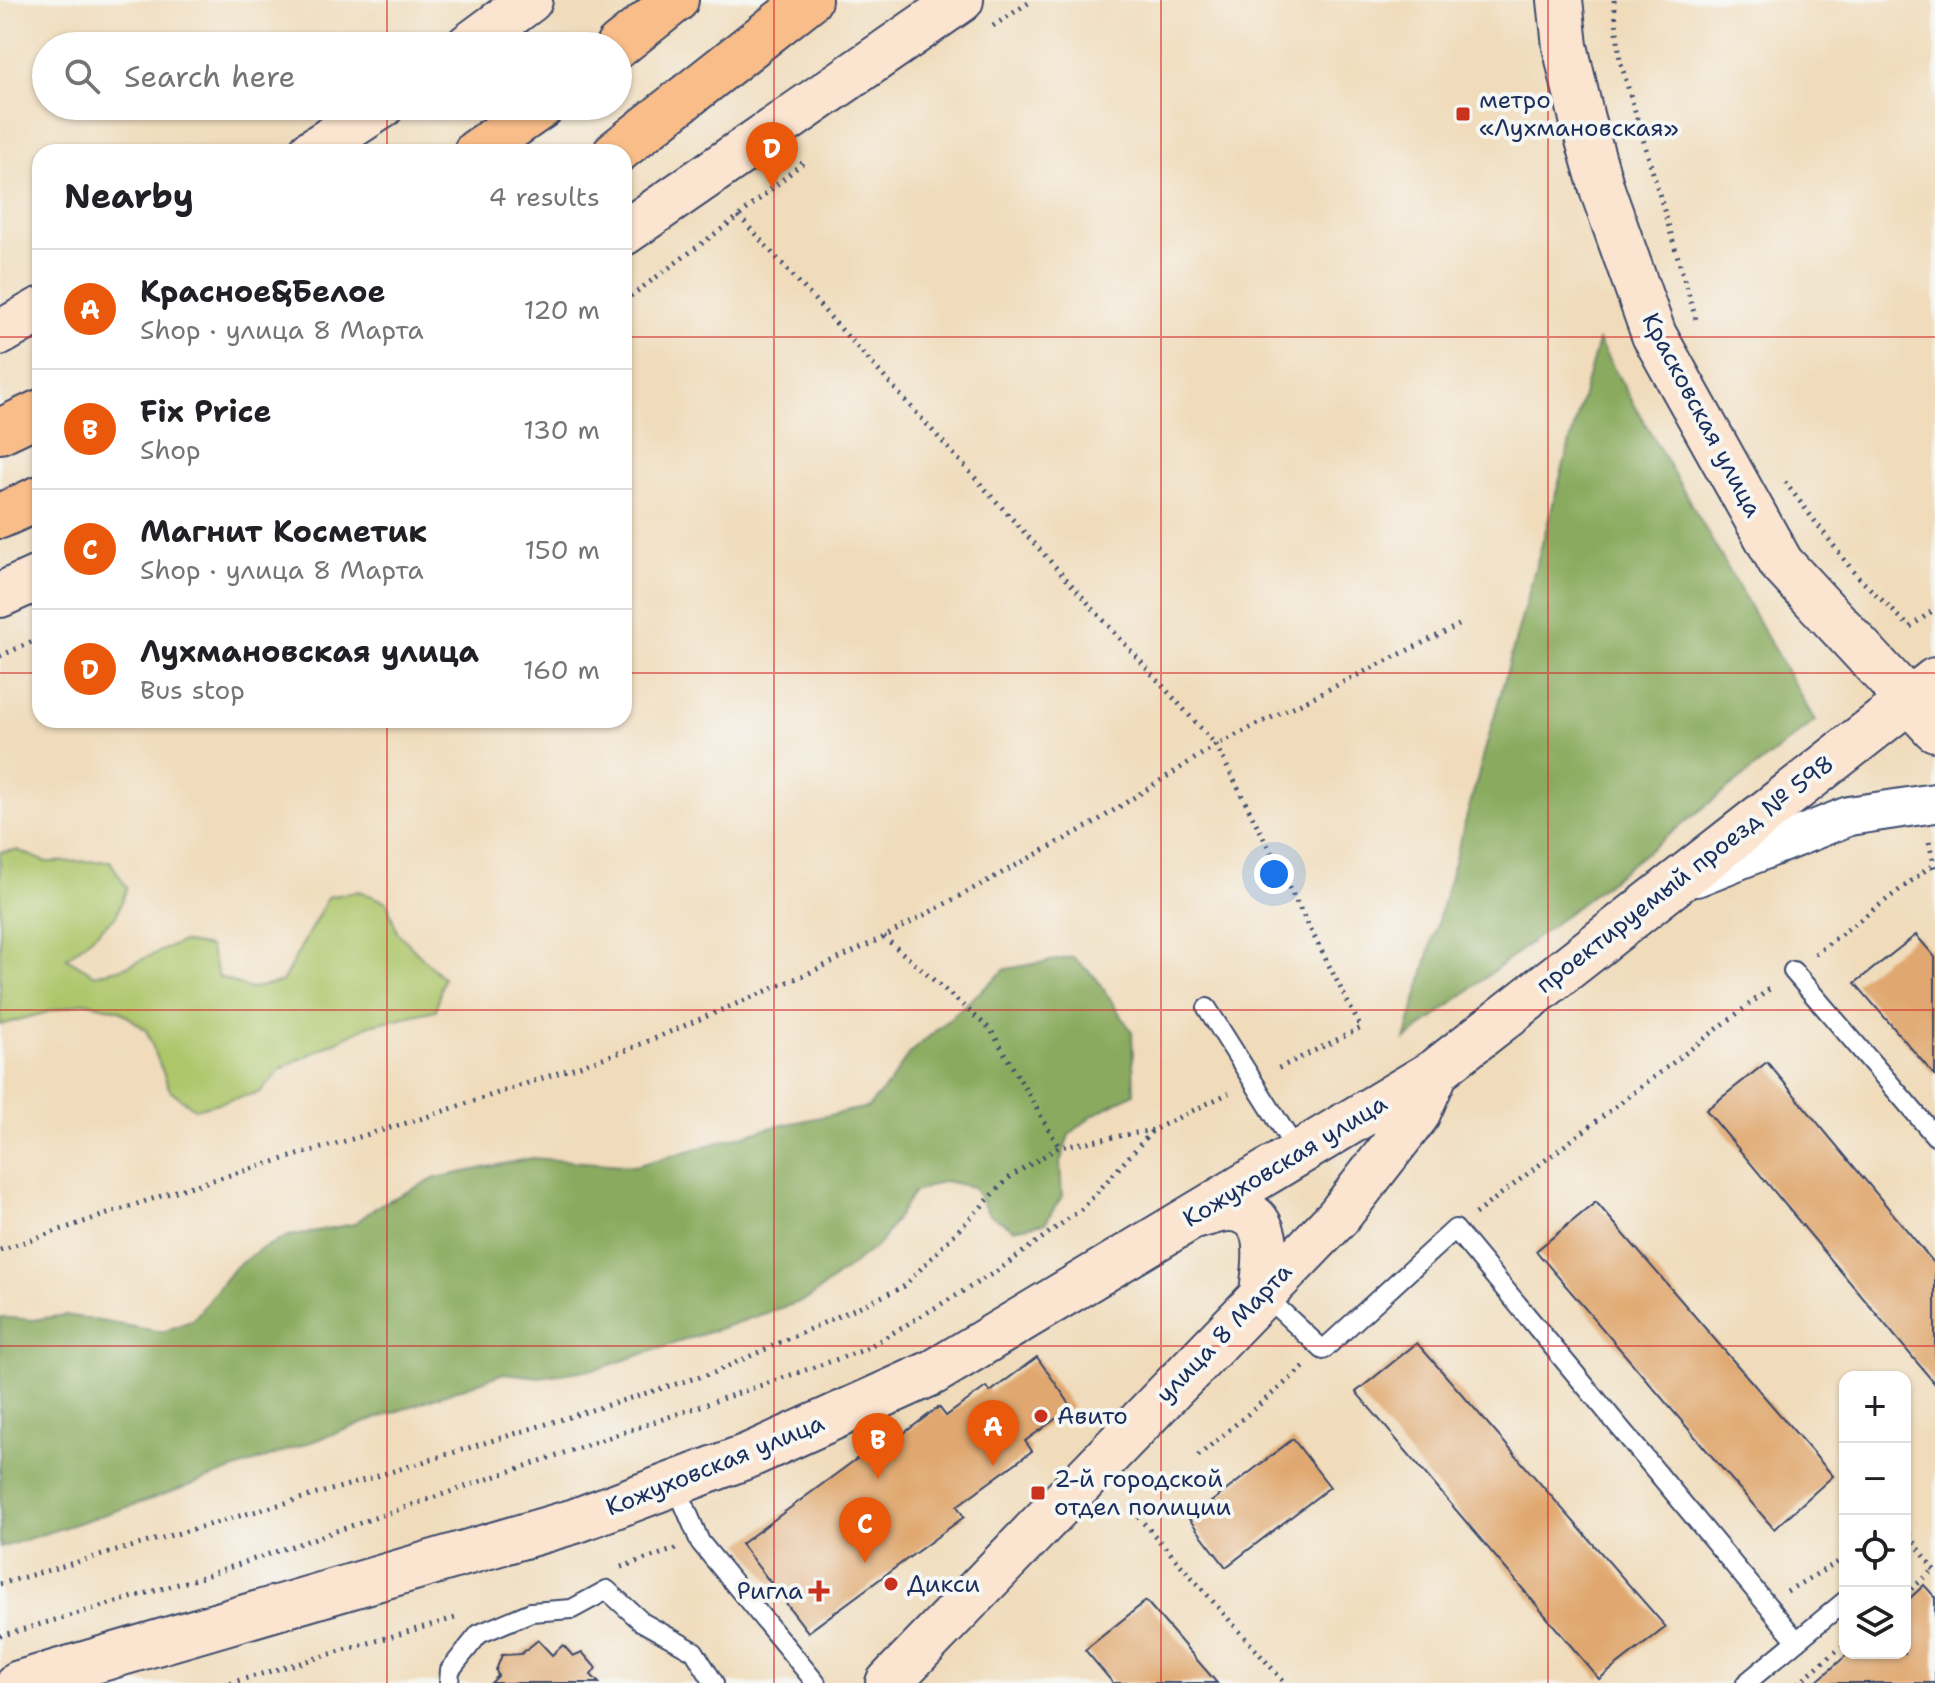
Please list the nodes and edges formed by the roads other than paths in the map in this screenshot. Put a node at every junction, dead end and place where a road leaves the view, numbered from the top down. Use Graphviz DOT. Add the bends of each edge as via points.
graph roads {
  1 [pos="530,0"];
  2 [pos="676,0"];
  3 [pos="809,0"];
  4 [pos="1543,0"];
  5 [pos="1560,0"];
  6 [pos="971,17"];
  7 [pos="487,32"];
  8 [pos="632,35"];
  9 [pos="1565,46"];
  10 [pos="360,120"];
  11 [pos="522,120"];
  12 [pos="323,144"];
  13 [pos="487,144"];
  14 [pos="626,144"];
  15 [pos="632,228"];
  16 [pos="32,315"];
  17 [pos="0,333"];
  18 [pos="32,416"];
  19 [pos="0,431"];
  20 [pos="32,502"];
  21 [pos="0,516"];
  22 [pos="32,581"];
  23 [pos="0,595"];
  24 [pos="1926,703"];
  25 [pos="1935,803"];
  26 [pos="1667,888"];
  27 [pos="1793,971"];
  28 [pos="1207,1008"];
  29 [pos="1437,1070"];
  30 [pos="1935,1136"];
  31 [pos="1298,1153"];
  32 [pos="1192,1217"];
  33 [pos="1262,1293"];
  34 [pos="675,1483"];
  35 [pos="1839,1606"];
  36 [pos="1797,1641"];
  37 [pos="19,1683"];
  38 [pos="449,1683"];
  39 [pos="714,1683"];
  40 [pos="816,1683"];
  41 [pos="888,1683"];
  42 [pos="1746,1683"];
  1 -- 7 [label="street"];
  2 -- 8 [label="highway"];
  3 -- 14 [label="highway"];
  4 -- 9 [label="street"];
  5 -- 9 [label="street, Красковская улица"];
  6 -- 15 [label="street"];
  9 -- 24 [label="street, Красковская улица" via="1603,192 1654,335 1781,563"];
  10 -- 12 [label="street"];
  11 -- 13 [label="highway"];
  16 -- 17 [label="street"];
  18 -- 19 [label="highway"];
  20 -- 21 [label="highway"];
  22 -- 23 [label="street"];
  24 -- 26 [label="street, проектируемый проезд № 598"];
  25 -- 26 [label="street" via="1849,816"];
  26 -- 29 [label="street, проектируемый проезд № 598"];
  27 -- 30 [label="lane"];
  28 -- 31 [label="lane"];
  29 -- 31 [label="street, Кожуховская улица"];
  29 -- 33 [label="street, улица 8 Марта" via="1417,1115 1377,1170"];
  31 -- 32 [label="street, Кожуховская улица"];
  32 -- 33 [label="street" via="1231,1209 1248,1213 1262,1226 1267,1251"];
  32 -- 34 [label="street, Кожуховская улица" via="934,1372"];
  33 -- 36 [label="lane" via="1323,1350 1455,1229"];
  33 -- 41 [label="street, улица 8 Марта"];
  34 -- 37 [label="street, Кожуховская улица" via="575,1521"];
  34 -- 40 [label="lane" via="700,1542"];
  35 -- 36 [label="lane"];
  36 -- 42 [label="lane"];
  38 -- 39 [label="lane" via="450,1670 479,1634 531,1612 572,1609 607,1590 642,1622 694,1651"];
}
